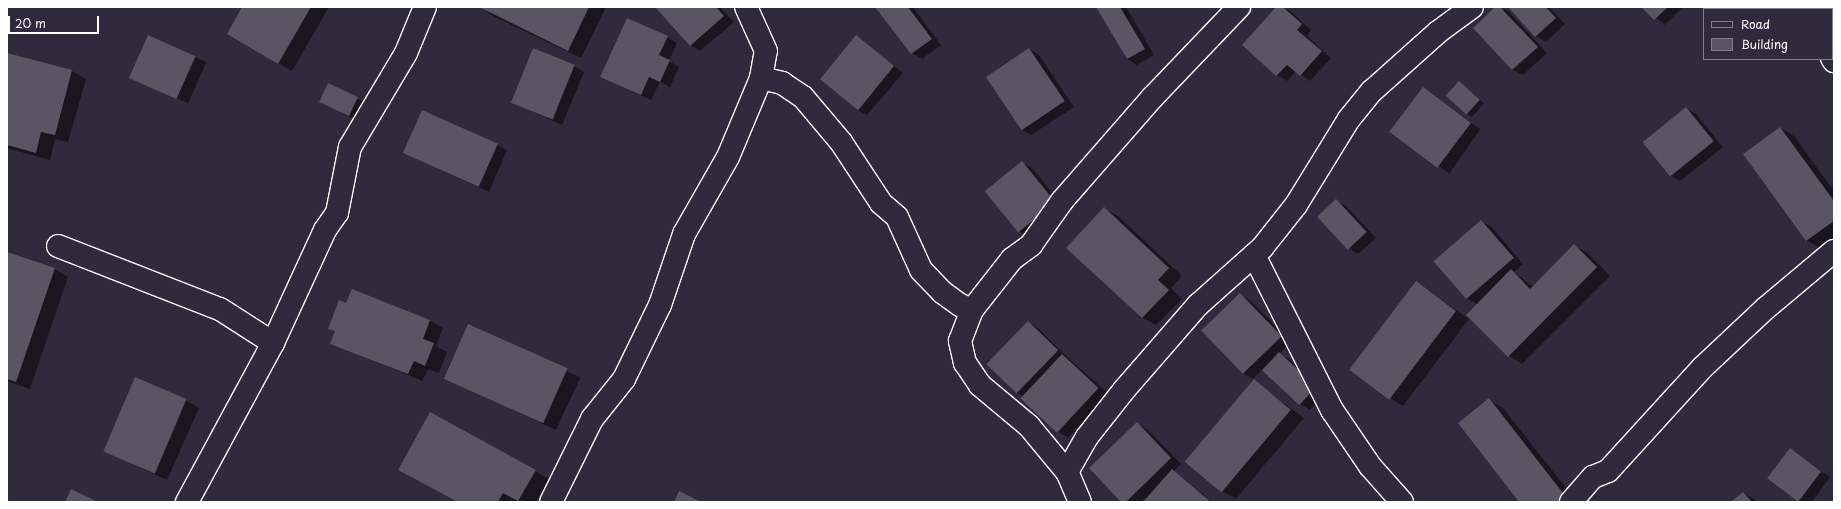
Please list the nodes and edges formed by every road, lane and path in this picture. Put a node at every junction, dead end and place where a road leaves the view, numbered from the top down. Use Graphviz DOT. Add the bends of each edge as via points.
graph roads {
  1 [pos="425,7"];
  2 [pos="746,7"];
  3 [pos="1239,7"];
  4 [pos="1472,7"];
  5 [pos="761,78"];
  6 [pos="58,246"];
  7 [pos="1834,252"];
  8 [pos="1254,255"];
  9 [pos="972,310"];
  10 [pos="272,343"];
  11 [pos="1066,472"];
  12 [pos="187,502"];
  13 [pos="551,502"];
  14 [pos="1080,502"];
  15 [pos="1402,502"];
  16 [pos="1571,502"];
  1 -- 10 [label="street" via="406,53 350,147 337,213 325,230"];
  2 -- 5 [label="street" via="766,51"];
  3 -- 9 [label="street" via="1152,98 1062,201 1031,245 1012,259"];
  4 -- 8 [label="street" via="1438,32 1372,91 1349,119 1296,205"];
  5 -- 9 [label="street" via="782,83 803,97 841,142 881,203 897,217 921,270 942,292"];
  5 -- 13 [label="street" via="728,157 684,234 660,304 624,379 592,419"];
  6 -- 10 [label="street" via="220,308"];
  7 -- 16 [label="street" via="1766,308 1708,362 1608,471 1592,476"];
  8 -- 11 [label="street" via="1198,305 1144,366 1087,437"];
  8 -- 15 [label="street" via="1332,410 1370,466"];
  9 -- 11 [label="street" via="960,342 965,363 980,384 1029,426"];
  10 -- 12 [label="street"];
  11 -- 14 [label="street"];
}
